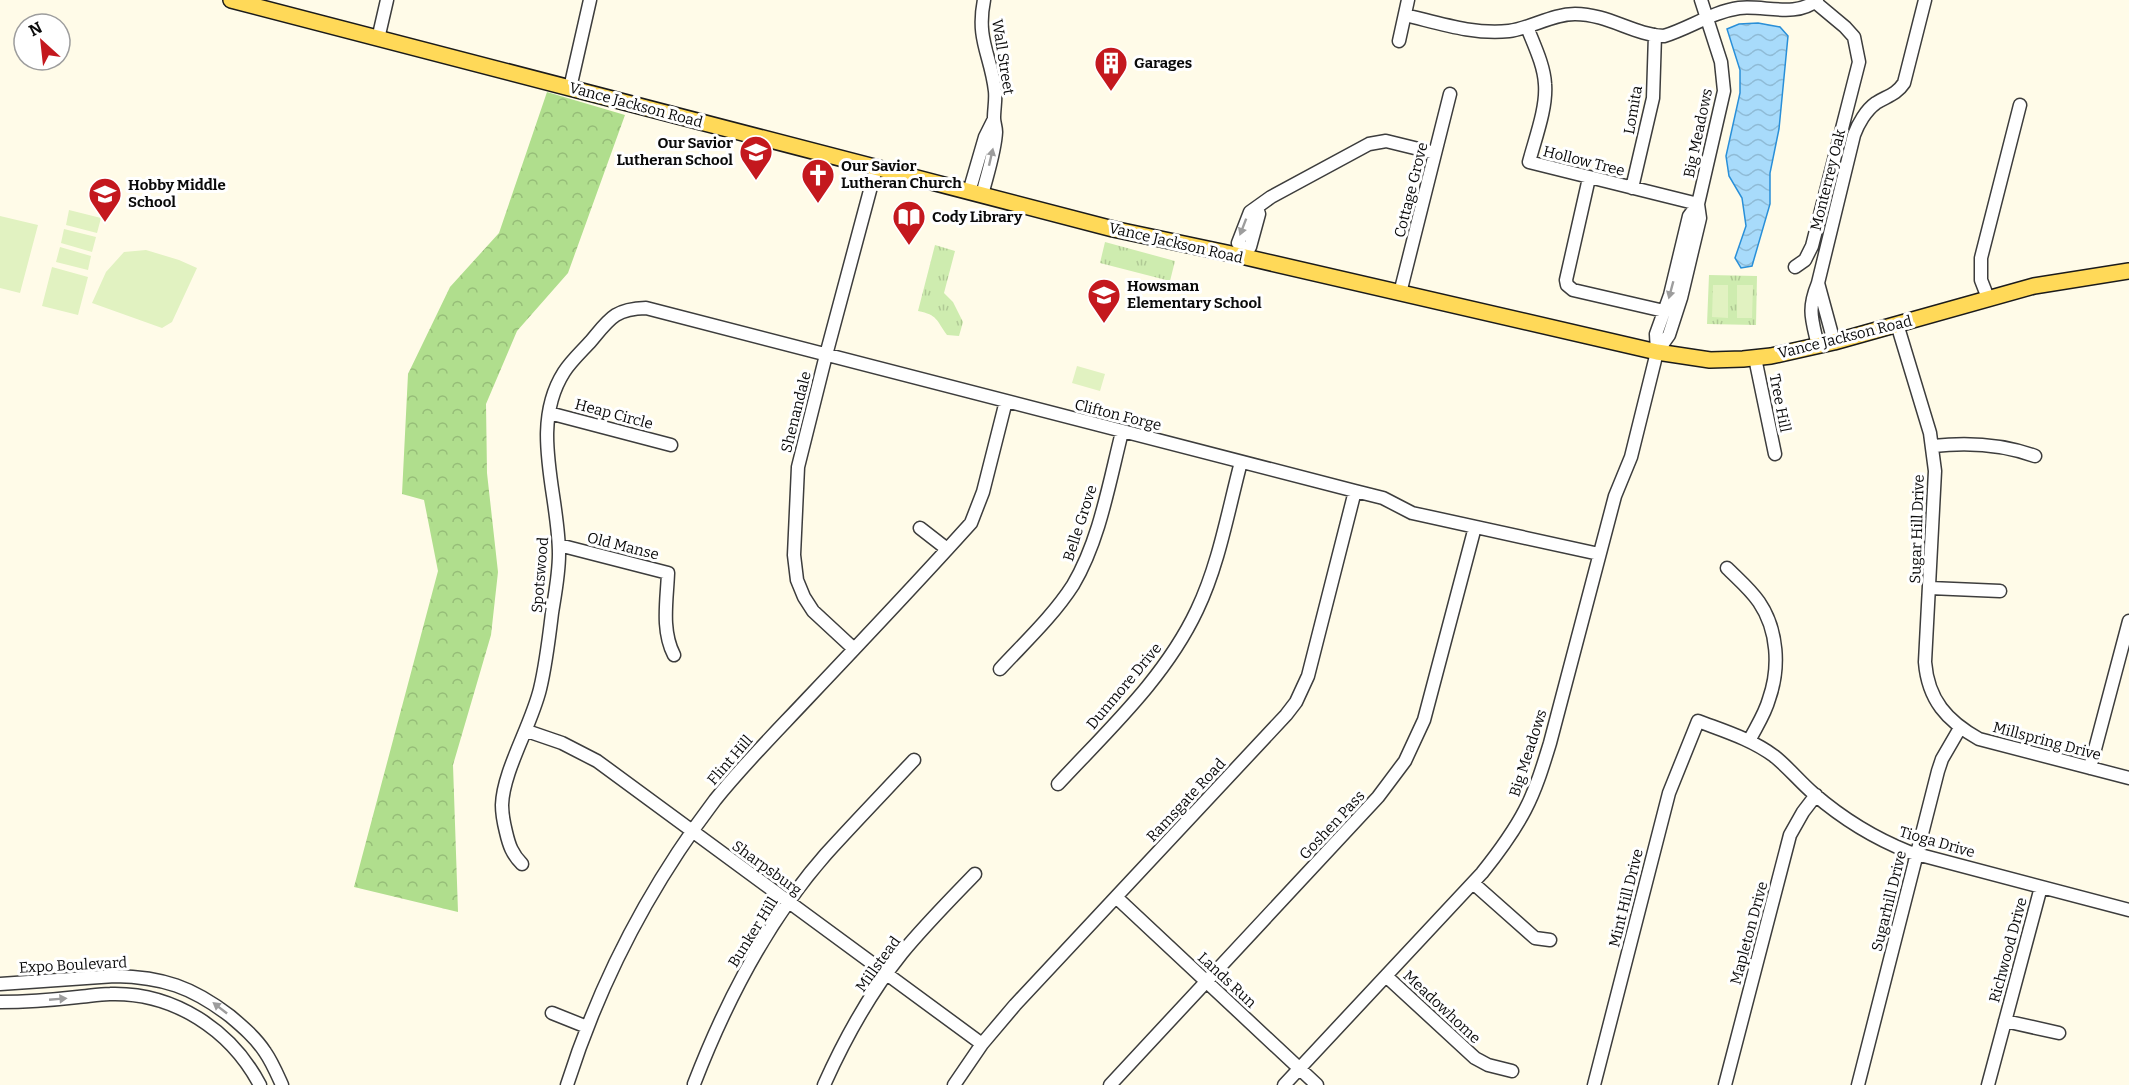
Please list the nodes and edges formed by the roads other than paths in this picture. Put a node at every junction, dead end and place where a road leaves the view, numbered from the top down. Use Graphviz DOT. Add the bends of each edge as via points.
graph roads {
  1 [pos="231,0"];
  2 [pos="387,0"];
  3 [pos="590,0"];
  4 [pos="984,0"];
  5 [pos="1408,0"];
  6 [pos="1701,0"];
  7 [pos="1925,0"];
  8 [pos="1816,1"];
  9 [pos="1405,15"];
  10 [pos="1707,18"];
  11 [pos="1527,27"];
  12 [pos="1655,35"];
  13 [pos="378,39"];
  14 [pos="1399,41"];
  15 [pos="570,88"];
  16 [pos="1450,94"];
  17 [pos="2020,105"];
  18 [pos="1435,153"];
  19 [pos="876,168"];
  20 [pos="1589,178"];
  21 [pos="1632,188"];
  22 [pos="976,193"];
  23 [pos="1698,204"];
  24 [pos="1257,208"];
  25 [pos="1244,251"];
  26 [pos="1795,267"];
  27 [pos="2129,272"];
  28 [pos="1818,283"];
  29 [pos="1400,293"];
  30 [pos="1988,298"];
  31 [pos="1825,306"];
  32 [pos="629,309"];
  33 [pos="1664,311"];
  34 [pos="1810,311"];
  35 [pos="1897,324"];
  36 [pos="1834,342"];
  37 [pos="1818,346"];
  38 [pos="1657,352"];
  39 [pos="826,355"];
  40 [pos="1755,358"];
  41 [pos="1006,401"];
  42 [pos="549,413"];
  43 [pos="1122,432"];
  44 [pos="671,445"];
  45 [pos="1932,446"];
  46 [pos="1775,454"];
  47 [pos="2035,456"];
  48 [pos="1241,462"];
  49 [pos="1355,490"];
  50 [pos="1475,527"];
  51 [pos="920,528"];
  52 [pos="559,545"];
  53 [pos="946,549"];
  54 [pos="1599,554"];
  55 [pos="1727,568"];
  56 [pos="1930,588"];
  57 [pos="2000,591"];
  58 [pos="2129,621"];
  59 [pos="854,649"];
  60 [pos="674,655"];
  61 [pos="1000,669"];
  62 [pos="1698,721"];
  63 [pos="1960,728"];
  64 [pos="527,731"];
  65 [pos="1749,741"];
  66 [pos="914,760"];
  67 [pos="2090,768"];
  68 [pos="2129,778"];
  69 [pos="1058,784"];
  70 [pos="1816,795"];
  71 [pos="693,832"];
  72 [pos="1917,854"];
  73 [pos="522,864"];
  74 [pos="975,874"];
  75 [pos="1473,883"];
  76 [pos="2041,887"];
  77 [pos="1116,897"];
  78 [pos="789,903"];
  79 [pos="2129,910"];
  80 [pos="1550,940"];
  81 [pos="887,974"];
  82 [pos="1386,976"];
  83 [pos="1207,982"];
  84 [pos="0,984"];
  85 [pos="0,1002"];
  86 [pos="552,1013"];
  87 [pos="2005,1021"];
  88 [pos="241,1025"];
  89 [pos="587,1027"];
  90 [pos="2059,1033"];
  91 [pos="225,1039"];
  92 [pos="982,1044"];
  93 [pos="1299,1068"];
  94 [pos="1512,1071"];
  95 [pos="694,1084"];
  96 [pos="260,1085"];
  97 [pos="282,1085"];
  98 [pos="567,1085"];
  99 [pos="824,1085"];
  100 [pos="954,1085"];
  101 [pos="1110,1085"];
  102 [pos="1284,1085"];
  103 [pos="1317,1085"];
  104 [pos="1594,1085"];
  105 [pos="1725,1085"];
  106 [pos="1858,1085"];
  107 [pos="1988,1085"];
  1 -- 13 [label="main road, Vance Jackson Road"];
  2 -- 13 [label="street"];
  3 -- 15 [label="street"];
  4 -- 22 [label="street, Wall Street" via="981,29 995,87 996,131"];
  5 -- 9 [label="street"];
  6 -- 10 [label="street, Big Meadows"];
  7 -- 28 [label="street, Monterrey Oak" via="1904,83 1899,91 1875,104 1856,128"];
  8 -- 10 [label="street" via="1794,9 1739,9"];
  8 -- 26 [label="street" via="1854,37 1859,62 1812,246 1805,260"];
  9 -- 11 [label="street" via="1488,33"];
  9 -- 14 [label="street"];
  10 -- 12 [label="street" via="1677,32"];
  10 -- 23 [label="street, Big Meadows" via="1721,62 1724,90"];
  11 -- 12 [label="street" via="1575,14 1612,20"];
  11 -- 20 [label="street, Hollow Tree" via="1545,83 1529,162"];
  12 -- 21 [label="street, Lomita" via="1653,98"];
  13 -- 15 [label="main road, Vance Jackson Road"];
  15 -- 19 [label="main road, Vance Jackson Road"];
  16 -- 18 [label="street, Cottage Grove"];
  17 -- 30 [label="street" via="1981,258 1981,280"];
  18 -- 24 [label="street" via="1386,141 1369,144 1271,196"];
  18 -- 29 [label="street, Cottage Grove"];
  19 -- 22 [label="main road, Vance Jackson Road"];
  19 -- 39 [label="street, Shenandale"];
  20 -- 21 [label="street, Hollow Tree"];
  20 -- 33 [label="street" via="1567,285 1573,290"];
  21 -- 23 [label="street, Hollow Tree"];
  22 -- 25 [label="main road, Vance Jackson Road" via="1113,229"];
  23 -- 33 [label="street, Big Meadows, one-way" via="1689,216"];
  23 -- 38 [label="street, Big Meadows" via="1700,218 1681,298 1669,335"];
  24 -- 25 [label="street, one-way" via="1250,212 1241,231 1238,243"];
  24 -- 25 [label="street" via="1258,245"];
  25 -- 29 [label="main road, Vance Jackson Road"];
  27 -- 30 [label="main road, Vance Jackson Road" via="2034,286"];
  28 -- 31 [label="street"];
  28 -- 34 [label="street, Monterrey Oak"];
  29 -- 38 [label="main road, Vance Jackson Road"];
  30 -- 35 [label="main road, Vance Jackson Road"];
  31 -- 34 [label="street"];
  31 -- 36 [label="street"];
  32 -- 39 [label="street, Clifton Forge" via="646,308"];
  32 -- 42 [label="street, Spotswood" via="607,322 565,370"];
  33 -- 38 [label="street, Big Meadows" via="1656,334"];
  34 -- 37 [label="street, Monterrey Oak"];
  35 -- 36 [label="main road, Vance Jackson Road"];
  35 -- 45 [label="street, Sugar Hill Drive"];
  36 -- 37 [label="main road, Vance Jackson Road"];
  37 -- 40 [label="main road, Vance Jackson Road"];
  38 -- 40 [label="main road, Vance Jackson Road" via="1710,360"];
  38 -- 54 [label="street, Big Meadows" via="1631,457"];
  39 -- 41 [label="street, Clifton Forge"];
  39 -- 59 [label="street, Shenandale" via="798,467 794,563 808,604"];
  40 -- 46 [label="street, Tree Hill"];
  41 -- 43 [label="street, Clifton Forge"];
  41 -- 53 [label="street, Flint Hill" via="978,507 970,523"];
  42 -- 44 [label="street, Heap Circle"];
  42 -- 52 [label="street, Spotswood" via="546,446"];
  43 -- 48 [label="street, Clifton Forge"];
  43 -- 61 [label="street, Belle Grove" via="1098,526 1083,567 1059,604"];
  45 -- 47 [label="street" via="2002,446"];
  45 -- 56 [label="street, Sugar Hill Drive" via="1935,493"];
  48 -- 49 [label="street, Clifton Forge"];
  48 -- 69 [label="street, Dunmore Drive" via="1211,577 1182,640 1141,695"];
  49 -- 50 [label="street, Clifton Forge" via="1413,513"];
  49 -- 77 [label="street, Ramsgate Road" via="1308,676 1296,702"];
  50 -- 54 [label="street, Clifton Forge"];
  50 -- 83 [label="street, Goshen Pass" via="1424,720 1405,761 1378,797"];
  51 -- 53 [label="street"];
  52 -- 60 [label="street, Old Manse" via="668,573 666,632"];
  52 -- 64 [label="street, Spotswood" via="546,659"];
  53 -- 59 [label="street, Flint Hill"];
  54 -- 75 [label="street, Big Meadows" via="1539,777 1505,843"];
  55 -- 65 [label="street" via="1759,603 1774,638 1773,687"];
  56 -- 57 [label="street"];
  56 -- 63 [label="street, Sugar Hill Drive" via="1925,662 1928,680 1939,705"];
  58 -- 67 [label="street"];
  59 -- 71 [label="street, Flint Hill" via="742,768"];
  62 -- 65 [label="street, Tioga Drive"];
  62 -- 104 [label="street, Mint Hill Drive" via="1669,793"];
  63 -- 67 [label="street, Millspring Drive" via="1992,743"];
  63 -- 72 [label="street, Sugarhill Drive" via="1942,759"];
  64 -- 71 [label="street, Sharpsburg" via="597,761"];
  64 -- 73 [label="street, Spotswood" via="507,781 502,808 510,848"];
  65 -- 70 [label="street, Tioga Drive" via="1784,764"];
  66 -- 78 [label="street, Bunker Hill" via="826,855"];
  67 -- 68 [label="street, Millspring Drive"];
  70 -- 72 [label="street, Tioga Drive" via="1873,836"];
  70 -- 105 [label="street, Mapleton Drive" via="1790,835"];
  71 -- 78 [label="street, Sharpsburg"];
  71 -- 89 [label="street, Flint Hill" via="633,926"];
  72 -- 76 [label="street, Tioga Drive"];
  72 -- 106 [label="street, Sugarhill Drive"];
  74 -- 81 [label="street, Millstead"];
  75 -- 80 [label="street" via="1535,938"];
  75 -- 82 [label="street, Big Meadows"];
  76 -- 79 [label="street, Tioga Drive"];
  76 -- 87 [label="street, Richwood Drive"];
  77 -- 83 [label="street, Lands Run"];
  77 -- 92 [label="street, Ramsgate Road"];
  78 -- 81 [label="street, Sharpsburg"];
  78 -- 95 [label="street, Bunker Hill" via="747,967"];
  81 -- 92 [label="street, Sharpsburg"];
  81 -- 99 [label="street, Millstead" via="855,1022"];
  82 -- 93 [label="street, Big Meadows"];
  82 -- 94 [label="street, Meadowhome" via="1475,1058"];
  83 -- 93 [label="street, Lands Run"];
  83 -- 101 [label="street, Goshen Pass"];
  88 -- 84 [label="street, Expo Boulevard, one-way" via="198,994 151,978 115,976"];
  85 -- 91 [label="street, Expo Boulevard, one-way" via="109,994 144,997 193,1015"];
  86 -- 89 [label="street"];
  87 -- 90 [label="street, Richwood Drive"];
  87 -- 107 [label="street, Richwood Drive"];
  88 -- 91 [label="street"];
  88 -- 97 [label="street, Expo Boulevard" via="266,1053"];
  89 -- 98 [label="street, Flint Hill"];
  91 -- 96 [label="street, Expo Boulevard" via="245,1060"];
  92 -- 100 [label="street, Ramsgate Road"];
  93 -- 102 [label="street, Big Meadows"];
  93 -- 103 [label="street, Lands Run"];
}
